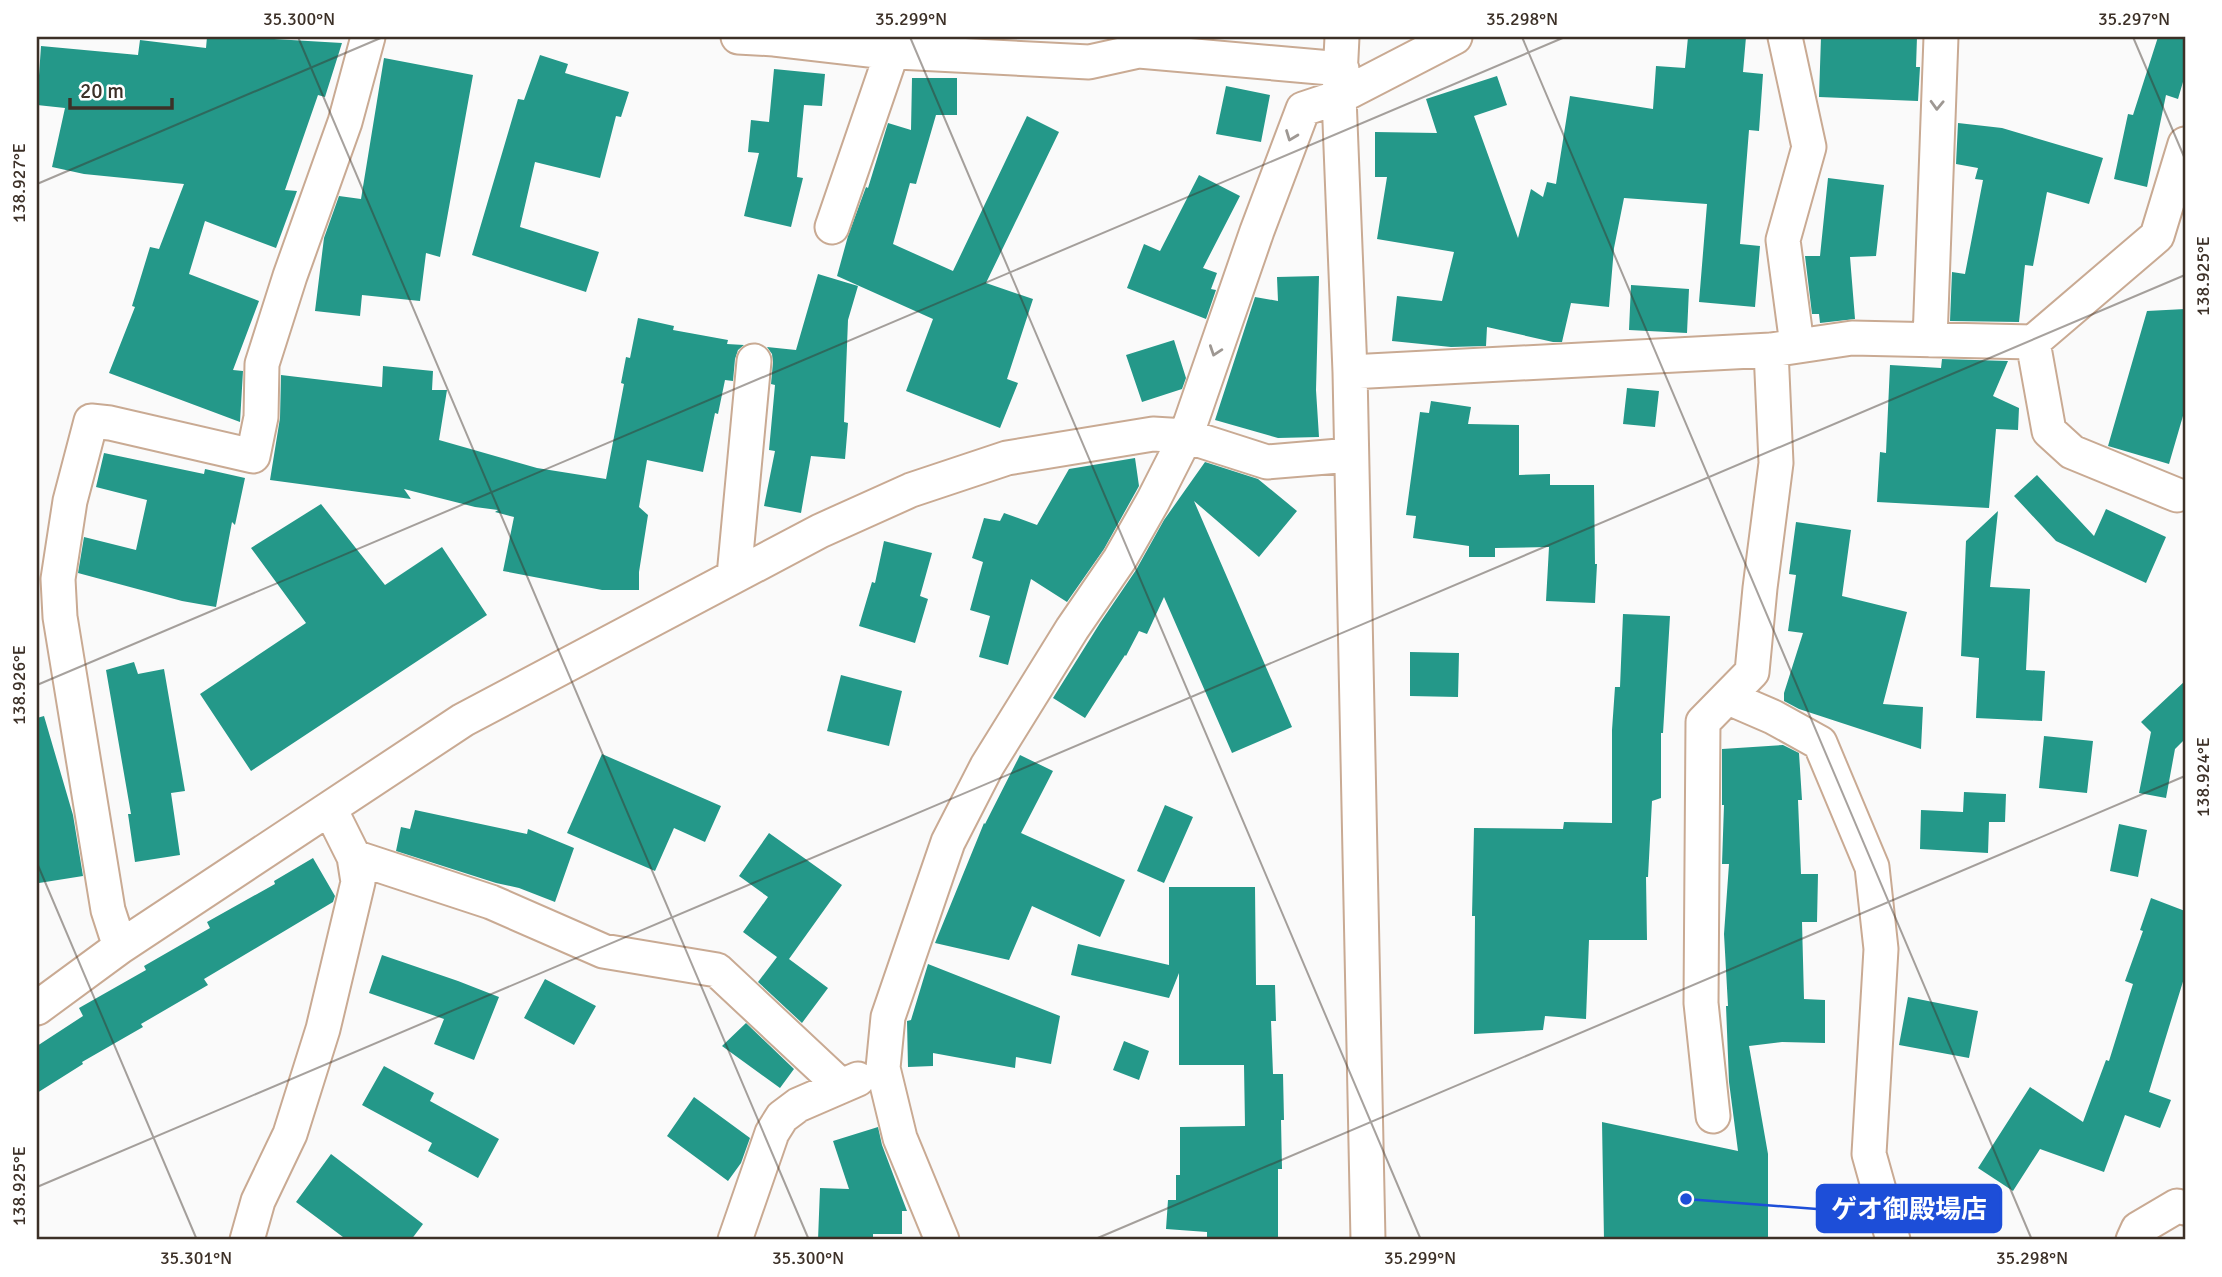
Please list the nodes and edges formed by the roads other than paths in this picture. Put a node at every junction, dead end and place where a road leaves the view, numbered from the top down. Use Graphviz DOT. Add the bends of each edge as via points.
graph roads {
  1 [pos="368,37"];
  2 [pos="738,37"];
  3 [pos="1455,37"];
  4 [pos="1784,37"];
  5 [pos="1941,37"];
  6 [pos="884,46"];
  7 [pos="1341,68"];
  8 [pos="2185,145"];
  9 [pos="832,227"];
  10 [pos="1930,340"];
  11 [pos="2033,342"];
  12 [pos="1784,348"];
  13 [pos="754,361"];
  14 [pos="1350,372"];
  15 [pos="1186,436"];
  16 [pos="1351,456"];
  17 [pos="2177,495"];
  18 [pos="734,576"];
  19 [pos="1729,698"];
  20 [pos="330,809"];
  21 [pos="354,857"];
  22 [pos="120,947"];
  23 [pos="37,1009"];
  24 [pos="883,1068"];
  25 [pos="841,1086"];
  26 [pos="1713,1116"];
  27 [pos="2185,1208"];
  28 [pos="247,1240"];
  29 [pos="735,1240"];
  30 [pos="942,1240"];
  31 [pos="1368,1240"];
  32 [pos="1893,1240"];
  33 [pos="2133,1240"];
  1 -- 22 [label="street" via="345,122 262,364 261,417 253,456 91,421 70,501 58,579 60,617 107,910"];
  2 -- 6 [label="street"];
  3 -- 7 [label="street"];
  4 -- 12 [label="street" via="1809,147 1783,240"];
  5 -- 10 [label="street, one-way"];
  6 -- 7 [label="street" via="1089,62 1139,51"];
  6 -- 9 [label="street"];
  7 -- 14 [label="street"];
  7 -- 15 [label="street, one-way" via="1303,109"];
  8 -- 11 [label="street" via="2157,236"];
  10 -- 11 [label="street"];
  10 -- 12 [label="street" via="1852,338"];
  11 -- 17 [label="street" via="2049,431 2072,452"];
  12 -- 14 [label="street"];
  12 -- 19 [label="street" via="1752,672"];
  13 -- 18 [label="street"];
  14 -- 16 [label="street"];
  15 -- 16 [label="street" via="1267,462"];
  15 -- 18 [label="street" via="1153,434 1007,458 911,490"];
  15 -- 24 [label="street" via="1127,548 987,766 948,842 888,1017"];
  16 -- 31 [label="street"];
  18 -- 20 [label="street" via="463,720"];
  19 -- 26 [label="street" via="1703,722 1701,1003"];
  19 -- 32 [label="street" via="1819,743 1872,867 1881,949 1869,1154"];
  20 -- 21 [label="street"];
  20 -- 22 [label="street"];
  21 -- 25 [label="street" via="491,902 603,951 717,970"];
  21 -- 28 [label="street" via="358,882 323,1029 290,1134 258,1202"];
  22 -- 23 [label="street"];
  24 -- 25 [label="street"];
  24 -- 30 [label="street" via="900,1138"];
  25 -- 29 [label="street" via="782,1117 772,1133"];
  27 -- 33 [label="street" via="2177,1206 2138,1229"];
}
